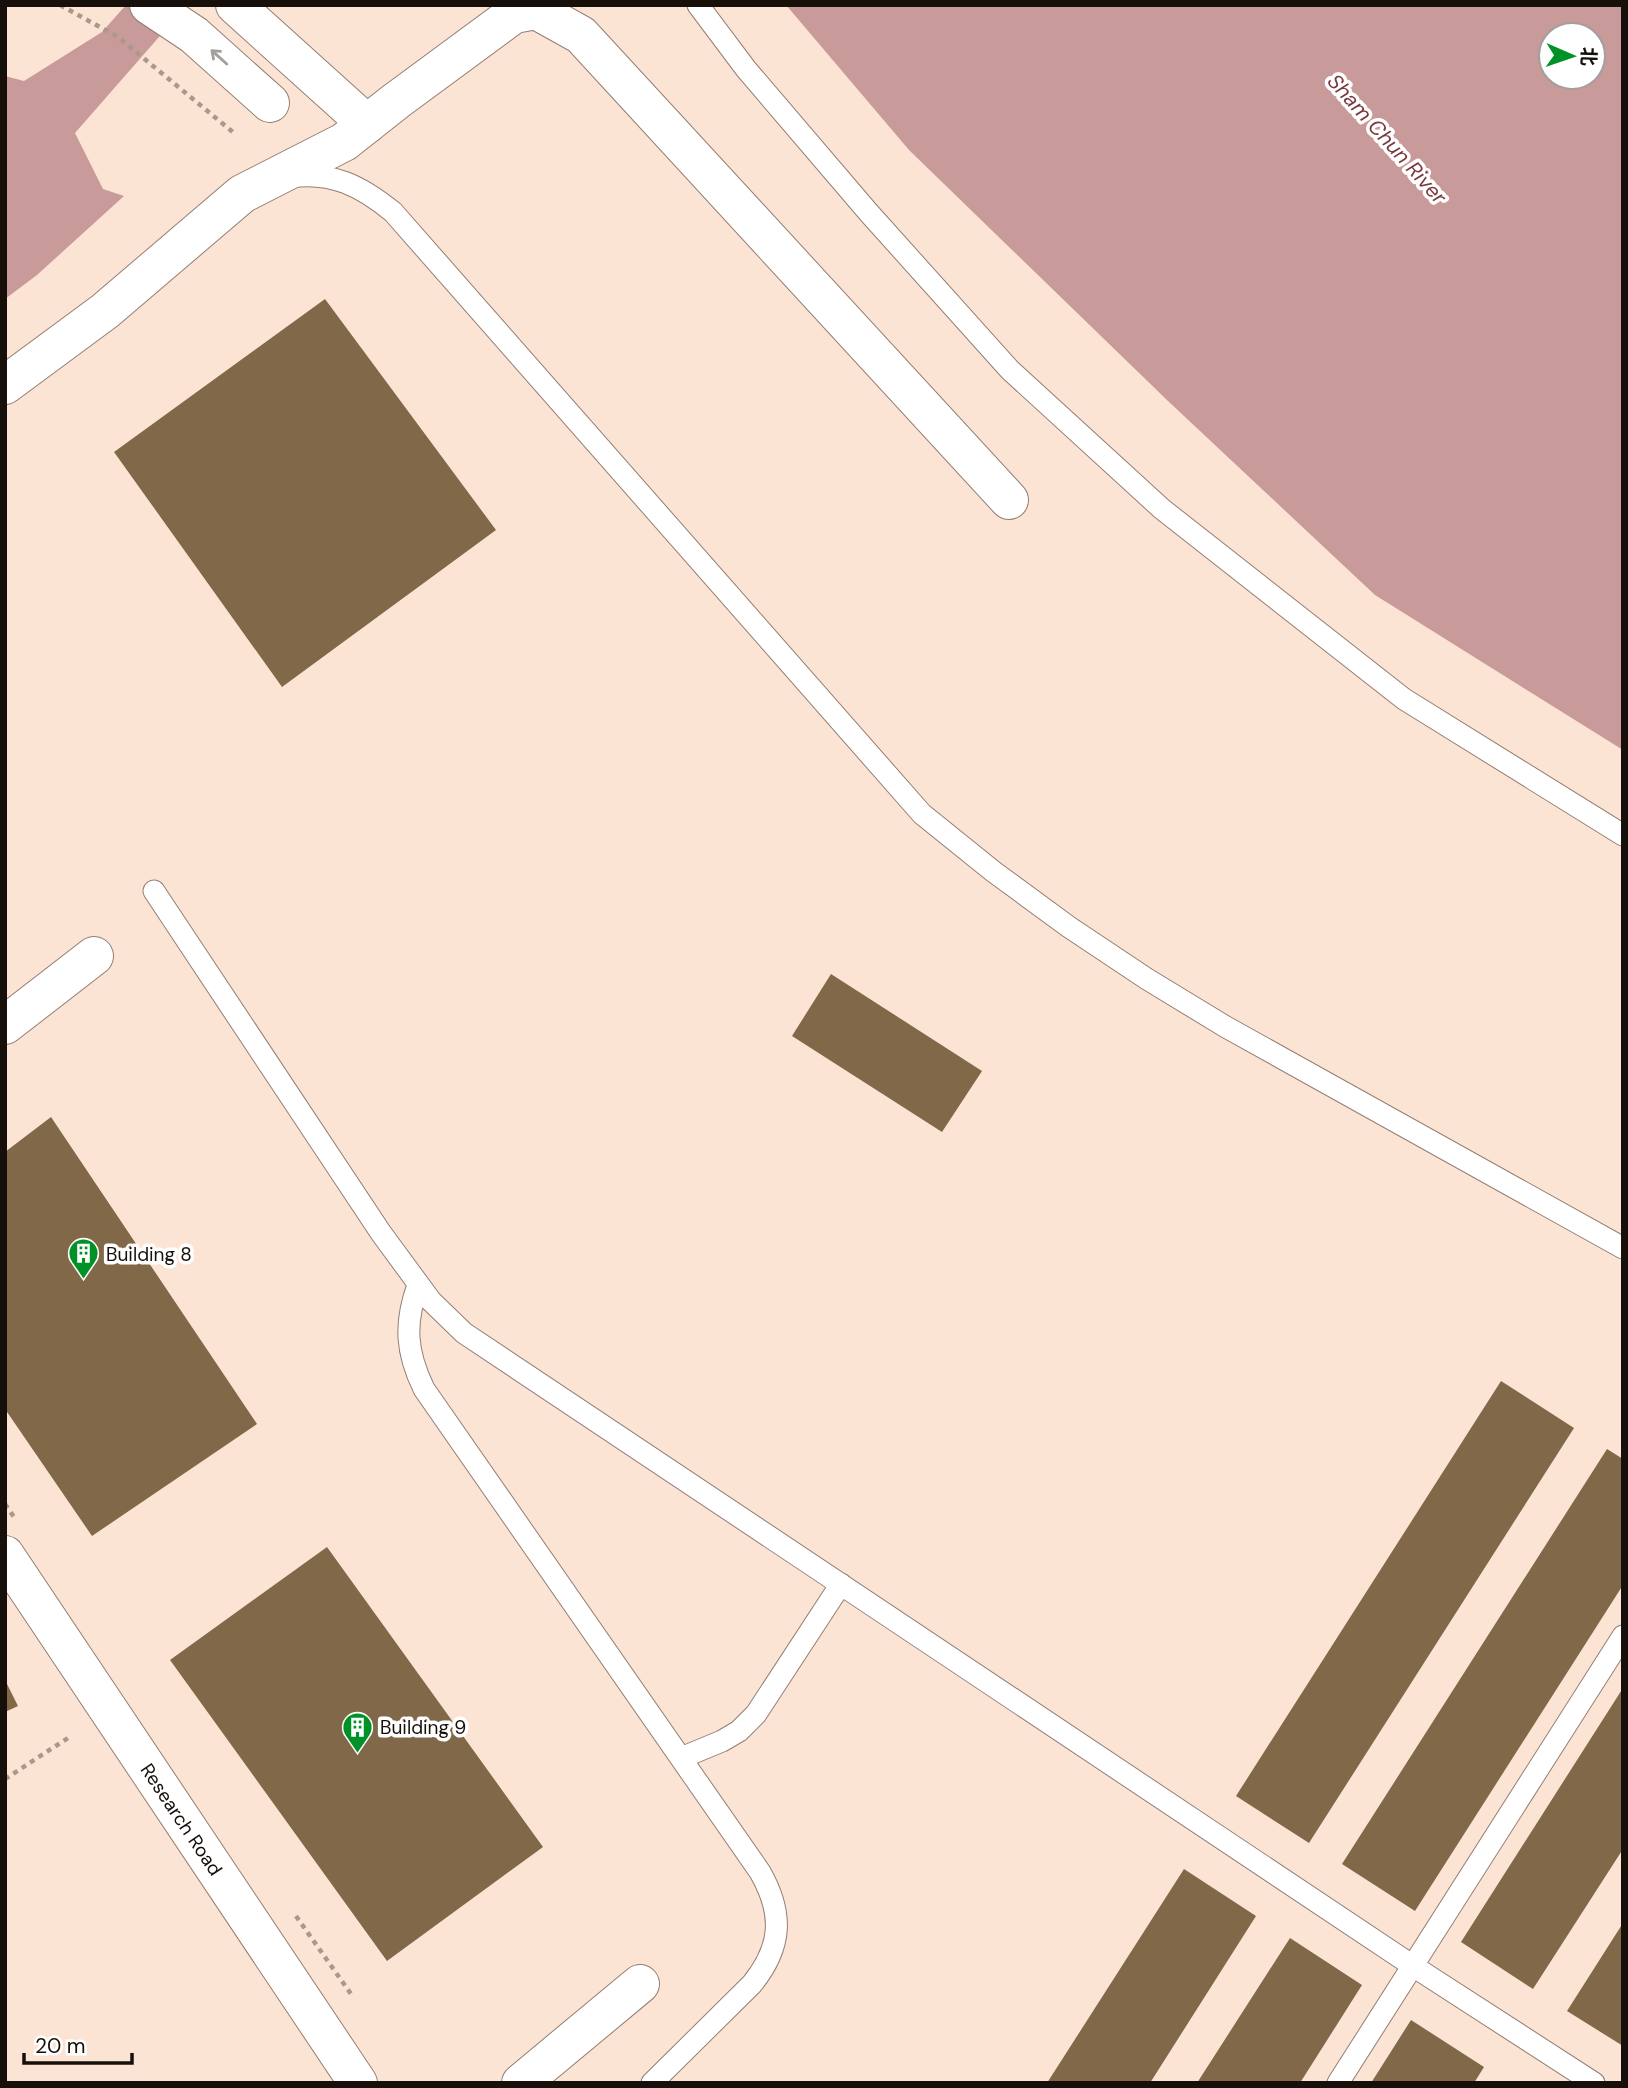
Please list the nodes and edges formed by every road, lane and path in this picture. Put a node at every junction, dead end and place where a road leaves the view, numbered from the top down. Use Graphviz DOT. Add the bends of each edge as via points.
graph roads {
  1 [pos="60,5"];
  2 [pos="149,5"];
  3 [pos="236,5"];
  4 [pos="698,5"];
  5 [pos="270,103"];
  6 [pos="367,124"];
  7 [pos="234,133"];
  8 [pos="242,194"];
  9 [pos="5,385"];
  10 [pos="1009,500"];
  11 [pos="1623,835"];
  12 [pos="154,891"];
  13 [pos="94,956"];
  14 [pos="5,1025"];
  15 [pos="1623,1248"];
  16 [pos="418,1285"];
  17 [pos="5,1555"];
  18 [pos="841,1584"];
  19 [pos="1623,1636"];
  20 [pos="71,1736"];
  21 [pos="681,1758"];
  22 [pos="5,1779"];
  23 [pos="296,1916"];
  24 [pos="1413,1966"];
  25 [pos="640,1984"];
  26 [pos="351,1994"];
  27 [pos="358,2083"];
  28 [pos="521,2083"];
  29 [pos="652,2083"];
  30 [pos="1338,2083"];
  31 [pos="1594,2083"];
  1 -- 7 [label="path" via="118,37"];
  5 -- 2 [label="street, one-way" via="194,35"];
  3 -- 6 [label="street"];
  4 -- 11 [label="lane" via="869,214 1010,370 1162,509 1404,699"];
  6 -- 8 [label="street" via="344,142"];
  6 -- 10 [label="street" via="514,14 536,10 581,35"];
  8 -- 9 [label="street" via="105,311"];
  8 -- 15 [label="lane" via="267,182 320,176 372,194 393,212 922,814 994,873 1069,928 1226,1027"];
  12 -- 16 [label="lane"];
  13 -- 14 [label="street"];
  16 -- 18 [label="lane" via="464,1334"];
  16 -- 21 [label="lane" via="411,1305 409,1348 424,1389"];
  17 -- 27 [label="street, Research Road"];
  18 -- 21 [label="lane" via="756,1714 740,1731"];
  18 -- 24 [label="lane"];
  19 -- 24 [label="lane"];
  20 -- 22 [label="path"];
  21 -- 29 [label="lane" via="765,1881 776,1909 777,1929 765,1968"];
  23 -- 26 [label="path"];
  24 -- 30 [label="lane"];
  24 -- 31 [label="lane"];
  25 -- 28 [label="street"];
}
